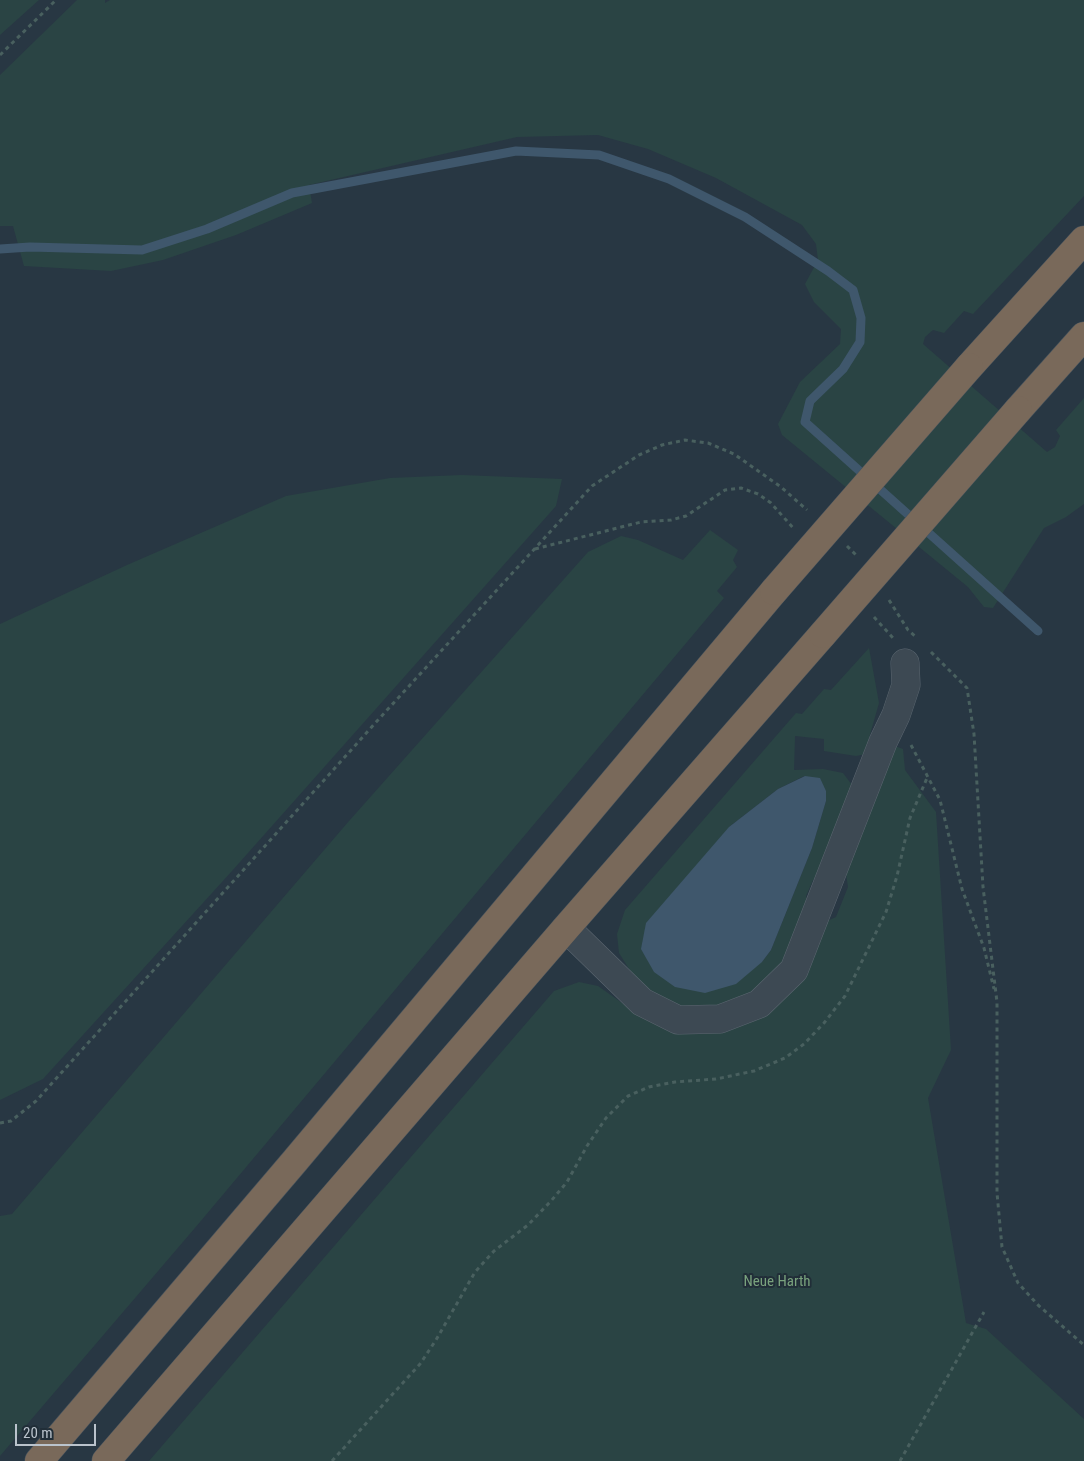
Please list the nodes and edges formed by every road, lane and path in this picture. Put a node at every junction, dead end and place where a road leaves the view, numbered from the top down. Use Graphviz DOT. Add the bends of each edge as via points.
graph roads {
  1 [pos="56,0"];
  2 [pos="2,52"];
  3 [pos="0,55"];
  4 [pos="1084,240"];
  5 [pos="1084,336"];
  6 [pos="809,513"];
  7 [pos="686,516"];
  8 [pos="844,544"];
  9 [pos="534,550"];
  10 [pos="858,557"];
  11 [pos="887,597"];
  12 [pos="928,649"];
  13 [pos="913,653"];
  14 [pos="896,715"];
  15 [pos="927,778"];
  16 [pos="566,928"];
  17 [pos="997,1002"];
  18 [pos="0,1123"];
  19 [pos="984,1312"];
  20 [pos="1084,1345"];
  21 [pos="39,1461"];
  22 [pos="106,1461"];
  23 [pos="332,1461"];
  24 [pos="900,1461"];
  1 -- 2 [label="path"];
  2 -- 3 [label="path"];
  4 -- 21 [label="highway, bridge" via="774,591"];
  5 -- 16 [label="highway, bridge"];
  6 -- 9 [label="path" via="781,487 734,454 708,443 685,440 639,455 592,486"];
  7 -- 9 [label="path" via="641,522"];
  8 -- 10 [label="path"];
  9 -- 18 [label="path" via="36,1101 11,1121"];
  11 -- 13 [label="path" via="908,630"];
  12 -- 17 [label="path" via="967,688 974,734 982,887"];
  13 -- 14 [label="lane"];
  14 -- 15 [label="path"];
  14 -- 16 [label="lane" via="794,970 758,1004 720,1019 678,1020 642,1002"];
  15 -- 17 [label="path" via="940,800 962,888 984,948"];
  15 -- 23 [label="path" via="910,818 898,876 886,912 844,996 824,1023 785,1058 754,1071 648,1087 628,1096 606,1118 567,1182 551,1201 475,1272 420,1364"];
  16 -- 22 [label="highway"];
  17 -- 20 [label="path" via="997,1193 1002,1247 1018,1283"];
  19 -- 24 [label="path"];
}
